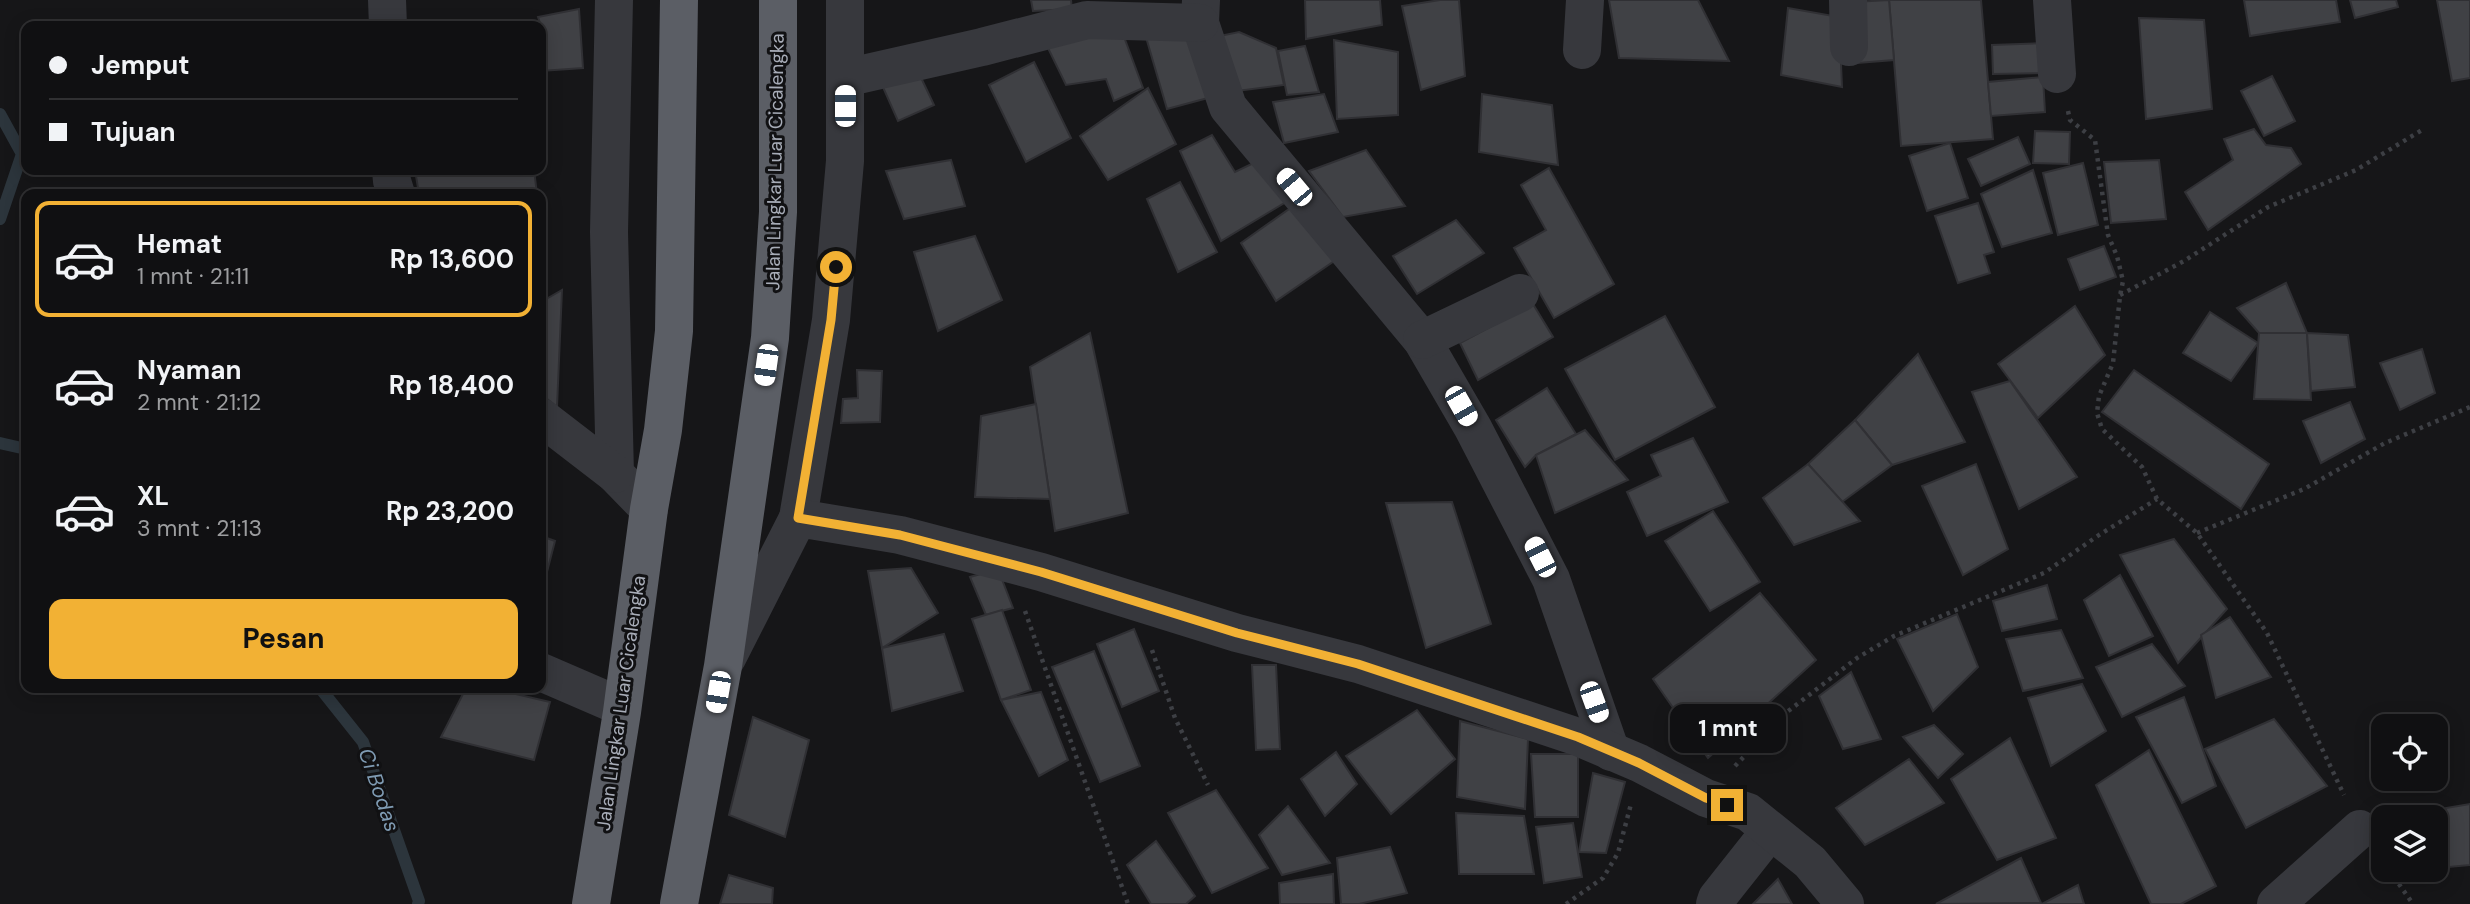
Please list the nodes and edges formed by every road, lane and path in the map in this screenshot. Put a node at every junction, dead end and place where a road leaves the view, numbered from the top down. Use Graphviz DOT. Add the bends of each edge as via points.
graph roads {
  1 [pos="387,0"];
  2 [pos="614,0"];
  3 [pos="680,0"];
  4 [pos="778,0"];
  5 [pos="845,0"];
  6 [pos="1585,0"];
  7 [pos="1848,0"];
  8 [pos="2052,0"];
  9 [pos="1201,11"];
  10 [pos="388,21"];
  11 [pos="1849,47"];
  12 [pos="1582,50"];
  13 [pos="2057,74"];
  14 [pos="845,78"];
  15 [pos="2422,130"];
  16 [pos="1520,293"];
  17 [pos="2120,296"];
  18 [pos="1422,340"];
  19 [pos="2470,407"];
  20 [pos="546,421"];
  21 [pos="615,474"];
  22 [pos="2157,499"];
  23 [pos="649,509"];
  24 [pos="798,518"];
  25 [pos="2197,533"];
  26 [pos="1009,564"];
  27 [pos="1136,602"];
  28 [pos="723,666"];
  29 [pos="546,674"];
  30 [pos="622,707"];
  31 [pos="1625,757"];
  32 [pos="1208,785"];
  33 [pos="1706,798"];
  34 [pos="2360,829"];
  35 [pos="1770,831"];
  36 [pos="2397,882"];
  37 [pos="591,904"];
  38 [pos="679,904"];
  39 [pos="1128,904"];
  40 [pos="1566,904"];
  41 [pos="1715,904"];
  42 [pos="1845,904"];
  43 [pos="2276,904"];
  44 [pos="2413,904"];
  1 -- 10 [label="street"];
  2 -- 21 [label="street" via="609,232"];
  3 -- 23 [label="highway, Jalan Lingkar Luar Cicalengka" via="674,331"];
  4 -- 28 [label="highway, Jalan Lingkar Luar Cicalengka" via="778,212 770,338"];
  5 -- 14 [label="street"];
  6 -- 12 [label="street"];
  7 -- 11 [label="street"];
  8 -- 13 [label="street"];
  9 -- 14 [label="street" via="1087,20"];
  9 -- 18 [label="street" via="1228,107"];
  13 -- 17 [label="path" via="2070,120 2095,140 2108,236 2123,281"];
  14 -- 24 [label="street" via="845,161 831,320"];
  15 -- 17 [label="path" via="2356,170 2268,207"];
  16 -- 18 [label="street"];
  17 -- 22 [label="path" via="2113,363 2097,413 2102,429 2142,467"];
  18 -- 31 [label="street" via="1551,579"];
  19 -- 25 [label="path" via="2385,443 2304,489"];
  20 -- 21 [label="street"];
  21 -- 23 [label="street"];
  22 -- 25 [label="path"];
  22 -- 33 [label="path" via="2044,573 1894,635 1857,658 1787,712"];
  23 -- 30 [label="highway, Jalan Lingkar Luar Cicalengka"];
  24 -- 26 [label="street" via="900,535"];
  24 -- 28 [label="street"];
  25 -- 34 [label="path" via="2267,633"];
  26 -- 27 [label="street"];
  26 -- 39 [label="path"];
  27 -- 31 [label="street" via="1358,664"];
  27 -- 32 [label="path" via="1175,718"];
  28 -- 38 [label="highway, Jalan Lingkar Luar Cicalengka"];
  29 -- 30 [label="street"];
  30 -- 37 [label="highway, Jalan Lingkar Luar Cicalengka"];
  31 -- 33 [label="street"];
  31 -- 40 [label="path" via="1626,828 1618,853 1603,878"];
  33 -- 35 [label="street" via="1748,812"];
  34 -- 43 [label="street"];
  35 -- 41 [label="street"];
  35 -- 42 [label="street" via="1810,862"];
  36 -- 44 [label="path"];
}
